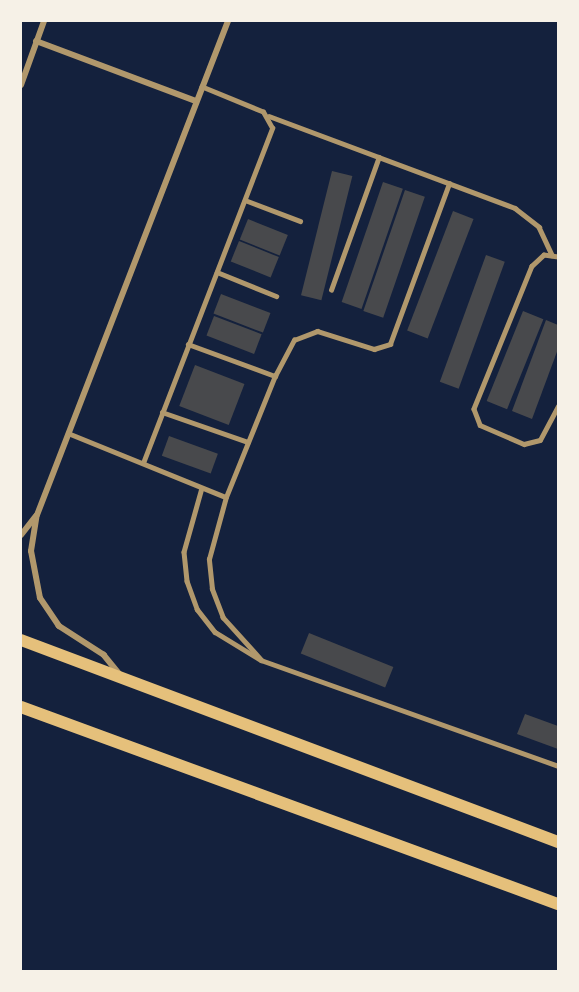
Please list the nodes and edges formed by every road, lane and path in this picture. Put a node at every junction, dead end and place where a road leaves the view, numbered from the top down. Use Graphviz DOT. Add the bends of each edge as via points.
graph roads {
  1 [pos="44,21"];
  2 [pos="228,21"];
  3 [pos="36,41"];
  4 [pos="21,86"];
  5 [pos="201,86"];
  6 [pos="196,101"];
  7 [pos="268,116"];
  8 [pos="379,158"];
  9 [pos="449,184"];
  10 [pos="245,200"];
  11 [pos="300,221"];
  12 [pos="552,255"];
  13 [pos="558,257"];
  14 [pos="217,272"];
  15 [pos="331,290"];
  16 [pos="276,296"];
  17 [pos="188,344"];
  18 [pos="275,376"];
  19 [pos="558,406"];
  20 [pos="162,412"];
  21 [pos="68,433"];
  22 [pos="248,442"];
  23 [pos="142,463"];
  24 [pos="202,488"];
  25 [pos="226,497"];
  26 [pos="37,515"];
  27 [pos="21,535"];
  28 [pos="21,640"];
  29 [pos="261,660"];
  30 [pos="122,678"];
  31 [pos="21,707"];
  32 [pos="558,766"];
  33 [pos="558,842"];
  34 [pos="558,904"];
  1 -- 3 [label="street"];
  2 -- 5 [label="street"];
  3 -- 4 [label="street"];
  3 -- 6 [label="street"];
  5 -- 6 [label="street"];
  5 -- 7 [label="lane"];
  6 -- 21 [label="street"];
  7 -- 8 [label="lane"];
  7 -- 10 [label="lane" via="272,128"];
  8 -- 9 [label="lane"];
  8 -- 15 [label="lane"];
  9 -- 12 [label="lane" via="528,216 539,227"];
  9 -- 18 [label="lane" via="390,344 374,349 329,334 305,333 287,350"];
  10 -- 11 [label="lane"];
  10 -- 14 [label="lane"];
  12 -- 13 [label="lane"];
  12 -- 19 [label="lane" via="537,259 532,266 474,409 480,425 524,444 540,440"];
  14 -- 16 [label="lane"];
  14 -- 17 [label="lane"];
  17 -- 18 [label="lane"];
  17 -- 20 [label="lane"];
  18 -- 22 [label="lane"];
  20 -- 22 [label="lane"];
  20 -- 23 [label="lane"];
  21 -- 23 [label="lane"];
  21 -- 26 [label="street"];
  22 -- 25 [label="lane"];
  23 -- 24 [label="lane"];
  24 -- 25 [label="lane"];
  24 -- 29 [label="lane" via="184,552 187,581 197,609 215,632"];
  25 -- 29 [label="lane" via="209,559 212,589 223,618"];
  26 -- 27 [label="street"];
  26 -- 30 [label="street" via="32,551 40,598 59,626 104,655"];
  28 -- 30 [label="main road"];
  29 -- 32 [label="lane"];
  30 -- 33 [label="main road"];
  31 -- 34 [label="main road"];
}
